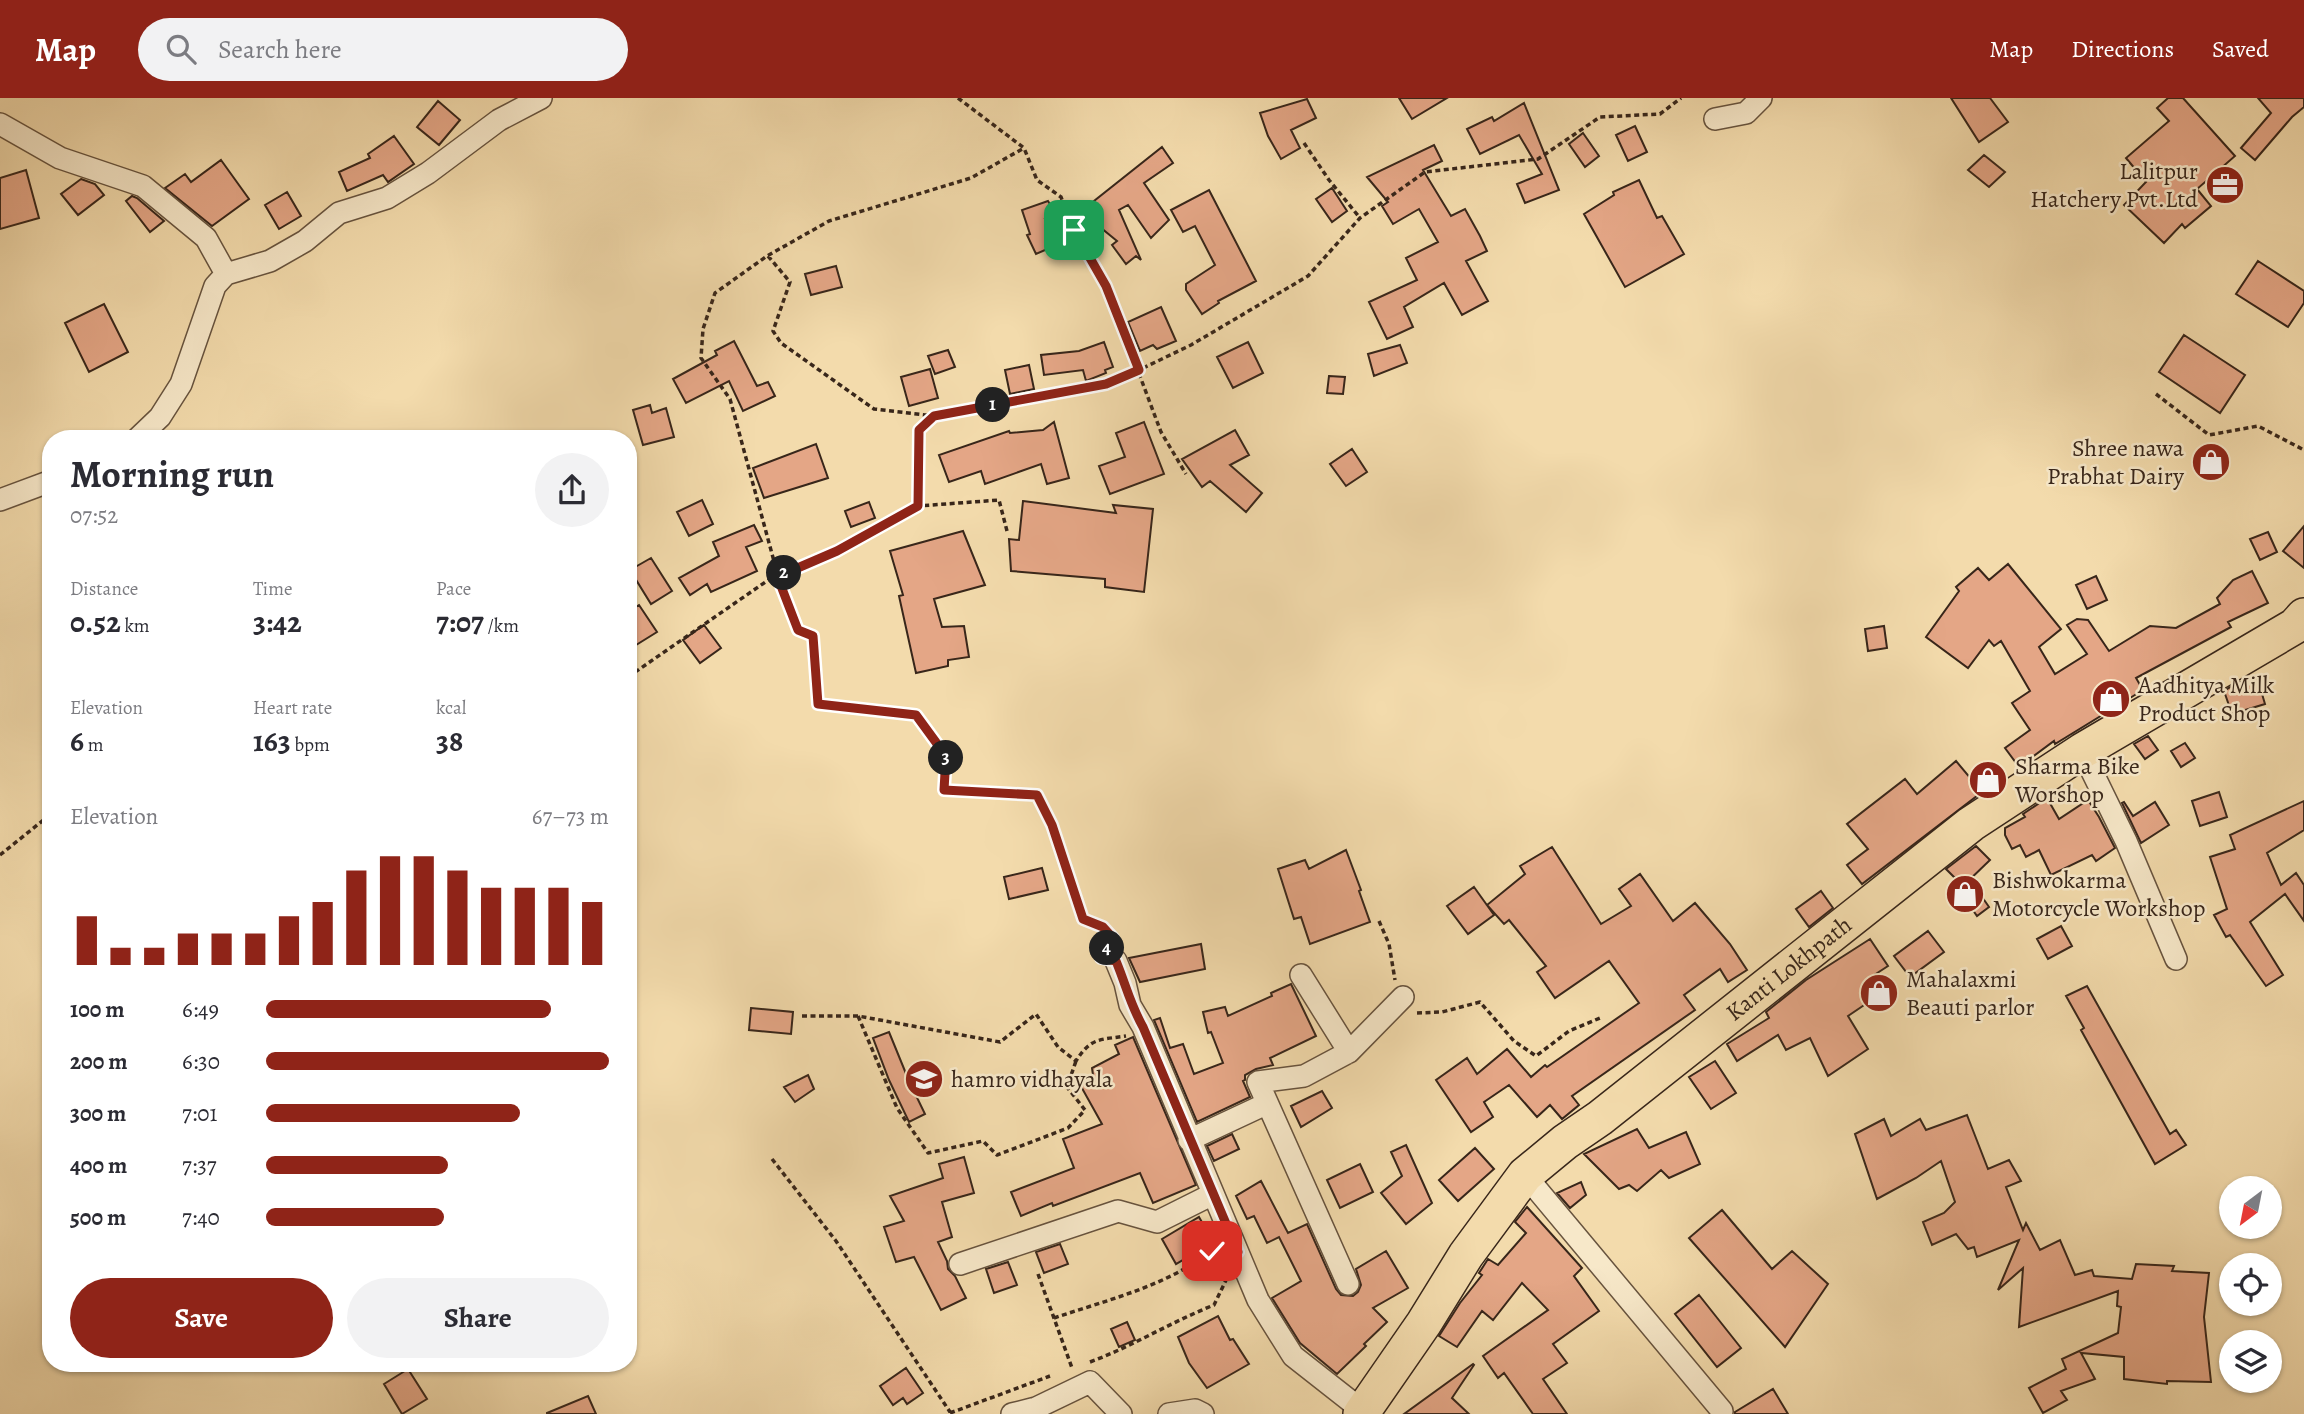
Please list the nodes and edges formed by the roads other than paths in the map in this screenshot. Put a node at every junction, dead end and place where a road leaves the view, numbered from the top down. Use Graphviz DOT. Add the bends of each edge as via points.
graph roads {
  1 [pos="541,98"];
  2 [pos="1761,98"];
  3 [pos="1715,119"];
  4 [pos="0,124"];
  5 [pos="226,274"];
  6 [pos="146,430"];
  7 [pos="42,484"];
  8 [pos="0,500"];
  9 [pos="2304,616"];
  10 [pos="2082,751"];
  11 [pos="2176,959"];
  12 [pos="1116,961"];
  13 [pos="1301,975"];
  14 [pos="1403,997"];
  15 [pos="1349,1052"];
  16 [pos="1266,1104"];
  17 [pos="1189,1140"];
  18 [pos="1525,1175"];
  19 [pos="1213,1194"];
  20 [pos="960,1264"];
  21 [pos="1348,1283"];
  22 [pos="1722,1411"];
  23 [pos="1362,1412"];
  24 [pos="1012,1414"];
  25 [pos="1121,1414"];
  26 [pos="1169,1414"];
  27 [pos="1203,1414"];
  1 -- 5 [label="street" via="499,120 387,198 339,213 305,241 270,261"];
  2 -- 3 [label="street" via="1746,113"];
  4 -- 5 [label="street" via="60,158 143,186 206,238"];
  5 -- 6 [label="street" via="215,286 181,384"];
  7 -- 8 [label="street"];
  9 -- 10 [label="main road, Kanti Lokhpath" via="2295,626"];
  10 -- 11 [label="street"];
  10 -- 18 [label="main road, Kanti Lokhpath" via="1971,824"];
  12 -- 17 [label="street" via="1130,1005"];
  13 -- 15 [label="street"];
  14 -- 15 [label="street"];
  15 -- 16 [label="street" via="1304,1076 1258,1082"];
  16 -- 17 [label="street"];
  16 -- 21 [label="street"];
  17 -- 19 [label="street"];
  18 -- 22 [label="street"];
  18 -- 23 [label="main road, Kanti Lokhpath"];
  19 -- 20 [label="street" via="1157,1222 1118,1211"];
  19 -- 23 [label="street" via="1231,1254 1293,1356"];
  24 -- 25 [label="street" via="1036,1408 1090,1382"];
  26 -- 27 [label="street" via="1195,1410"];
}
